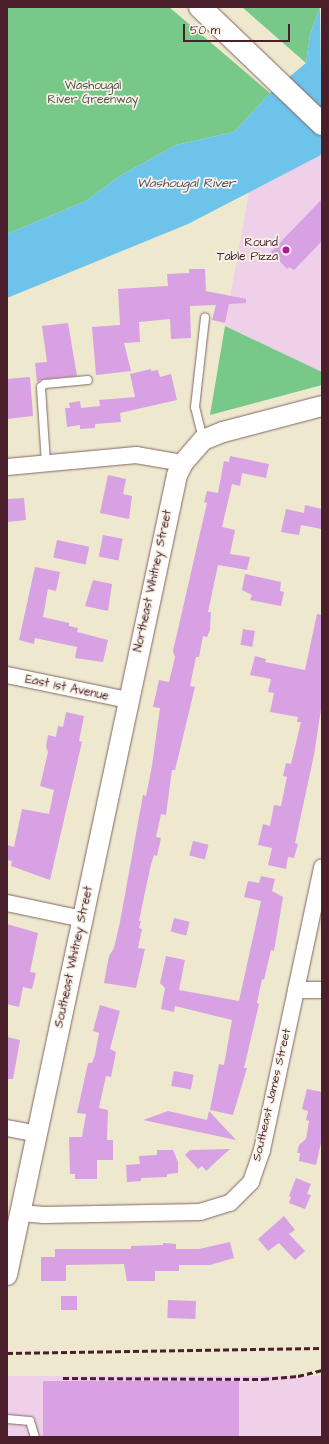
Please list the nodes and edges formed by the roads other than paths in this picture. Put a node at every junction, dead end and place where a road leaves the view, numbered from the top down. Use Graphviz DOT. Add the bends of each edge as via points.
graph roads {
  1 [pos="204,10"];
  2 [pos="322,124"];
  3 [pos="205,318"];
  4 [pos="88,380"];
  5 [pos="322,406"];
  6 [pos="204,440"];
  7 [pos="46,463"];
  8 [pos="183,464"];
  9 [pos="7,467"];
  10 [pos="7,675"];
  11 [pos="128,700"];
  12 [pos="322,867"];
  13 [pos="7,903"];
  14 [pos="82,919"];
  15 [pos="296,990"];
  16 [pos="322,990"];
  17 [pos="7,1128"];
  18 [pos="37,1134"];
  19 [pos="21,1213"];
  20 [pos="7,1275"];
  21 [pos="7,1419"];
  22 [pos="35,1437"];
  1 -- 2 [label="main road"];
  3 -- 6 [label="lane" via="195,407"];
  4 -- 7 [label="lane" via="45,384 41,387"];
  5 -- 6 [label="street" via="223,432"];
  6 -- 8 [label="street"];
  7 -- 8 [label="street" via="136,455"];
  7 -- 9 [label="street"];
  8 -- 11 [label="street, Northeast Whitney Street" via="173,492"];
  10 -- 11 [label="street, East 1st Avenue"];
  11 -- 14 [label="street, Southeast Whitney Street"];
  12 -- 15 [label="street, Southeast James Street"];
  13 -- 14 [label="street"];
  14 -- 18 [label="street, Southeast Whitney Street"];
  15 -- 16 [label="street"];
  15 -- 19 [label="street, Southeast James Street" via="262,1150 251,1182 230,1202 200,1212 44,1215"];
  17 -- 18 [label="street"];
  18 -- 19 [label="street, Southeast Whitney Street"];
  19 -- 20 [label="street, Southeast Whitney Street"];
  21 -- 22 [label="lane" via="30,1421"];
}
